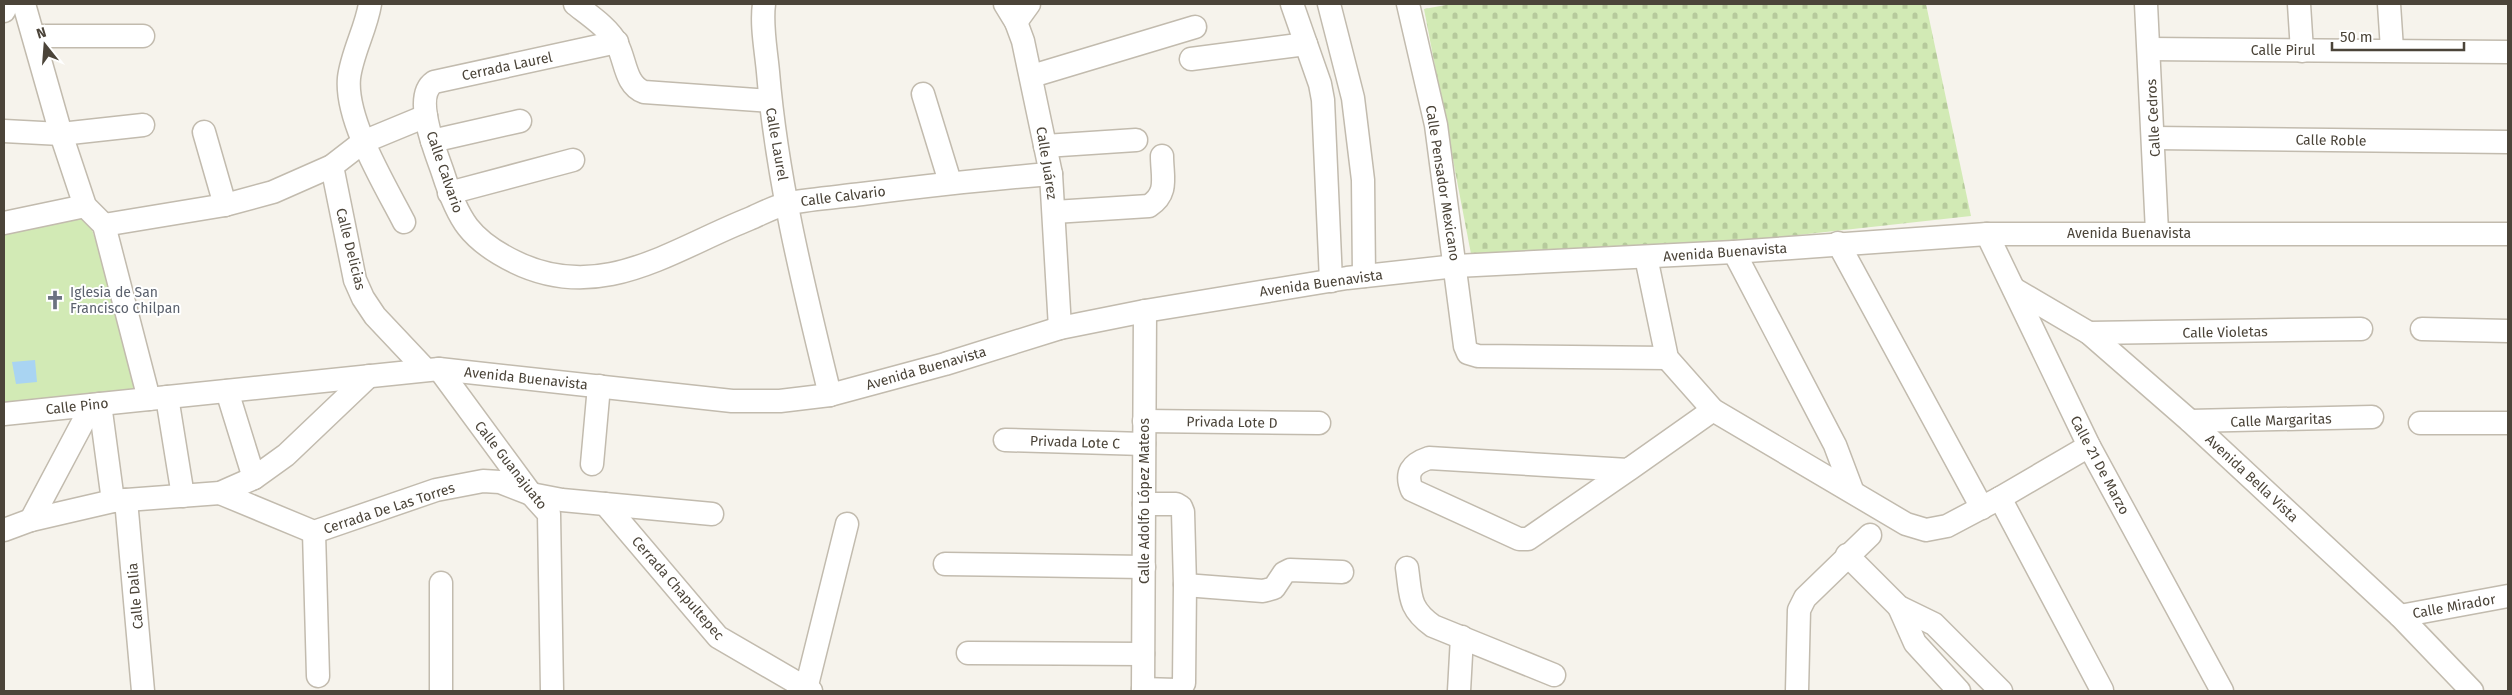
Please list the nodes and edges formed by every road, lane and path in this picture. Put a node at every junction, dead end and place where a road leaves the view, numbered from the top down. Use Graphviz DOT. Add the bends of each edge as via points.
graph roads {
  1 [pos="7,4"];
  2 [pos="24,4"];
  3 [pos="370,4"];
  4 [pos="575,4"];
  5 [pos="764,4"];
  6 [pos="1029,4"];
  7 [pos="1292,4"];
  8 [pos="1329,4"];
  9 [pos="1408,4"];
  10 [pos="2146,4"];
  11 [pos="2299,4"];
  12 [pos="2389,4"];
  13 [pos="4,11"];
  14 [pos="1010,13"];
  15 [pos="1195,27"];
  16 [pos="34,36"];
  17 [pos="143,36"];
  18 [pos="616,42"];
  19 [pos="1306,44"];
  20 [pos="2149,49"];
  21 [pos="2392,49"];
  22 [pos="2302,51"];
  23 [pos="2508,52"];
  24 [pos="1191,60"];
  25 [pos="1032,76"];
  26 [pos="924,94"];
  27 [pos="770,102"];
  28 [pos="426,116"];
  29 [pos="520,121"];
  30 [pos="143,125"];
  31 [pos="4,131"];
  32 [pos="204,132"];
  33 [pos="61,134"];
  34 [pos="2154,138"];
  35 [pos="1136,140"];
  36 [pos="432,141"];
  37 [pos="364,142"];
  38 [pos="2508,142"];
  39 [pos="1045,146"];
  40 [pos="1162,156"];
  41 [pos="573,160"];
  42 [pos="332,166"];
  43 [pos="1050,174"];
  44 [pos="950,182"];
  45 [pos="449,193"];
  46 [pos="787,204"];
  47 [pos="226,205"];
  48 [pos="85,206"];
  49 [pos="1054,212"];
  50 [pos="404,222"];
  51 [pos="4,223"];
  52 [pos="104,225"];
  53 [pos="2157,232"];
  54 [pos="1988,234"];
  55 [pos="2508,234"];
  56 [pos="1838,244"];
  57 [pos="1734,252"];
  58 [pos="1646,257"];
  59 [pos="1456,266"];
  60 [pos="1364,276"];
  61 [pos="1331,280"];
  62 [pos="2014,289"];
  63 [pos="1145,311"];
  64 [pos="1060,328"];
  65 [pos="2362,329"];
  66 [pos="2422,329"];
  67 [pos="2508,331"];
  68 [pos="2089,334"];
  69 [pos="1667,358"];
  70 [pos="432,369"];
  71 [pos="369,376"];
  72 [pos="599,386"];
  73 [pos="226,391"];
  74 [pos="830,394"];
  75 [pos="158,398"];
  76 [pos="96,404"];
  77 [pos="1713,410"];
  78 [pos="4,414"];
  79 [pos="2372,417"];
  80 [pos="1144,421"];
  81 [pos="2190,421"];
  82 [pos="1319,423"];
  83 [pos="2420,423"];
  84 [pos="2508,423"];
  85 [pos="1006,440"];
  86 [pos="1144,444"];
  87 [pos="2088,446"];
  88 [pos="592,464"];
  89 [pos="1628,470"];
  90 [pos="254,478"];
  91 [pos="1852,490"];
  92 [pos="220,493"];
  93 [pos="531,494"];
  94 [pos="183,496"];
  95 [pos="120,501"];
  96 [pos="1991,503"];
  97 [pos="605,504"];
  98 [pos="1144,504"];
  99 [pos="712,514"];
  100 [pos="31,520"];
  101 [pos="847,524"];
  102 [pos="4,530"];
  103 [pos="314,532"];
  104 [pos="1870,535"];
  105 [pos="1847,555"];
  106 [pos="945,564"];
  107 [pos="1144,567"];
  108 [pos="1407,568"];
  109 [pos="1342,572"];
  110 [pos="442,583"];
  111 [pos="1185,585"];
  112 [pos="2508,596"];
  113 [pos="1899,607"];
  114 [pos="2400,616"];
  115 [pos="1462,637"];
  116 [pos="968,654"];
  117 [pos="1143,654"];
  118 [pos="1554,675"];
  119 [pos="318,676"];
  120 [pos="809,690"];
  121 [pos="1143,690"];
  122 [pos="2102,690"];
  123 [pos="143,691"];
  124 [pos="442,691"];
  125 [pos="552,691"];
  126 [pos="1459,691"];
  127 [pos="1797,691"];
  128 [pos="1960,691"];
  129 [pos="2001,691"];
  130 [pos="2222,691"];
  131 [pos="2472,691"];
  1 -- 13 [label="street"];
  2 -- 16 [label="street"];
  3 -- 37 [label="street" via="349,88"];
  4 -- 18 [label="street, Calle Laurel"];
  5 -- 27 [label="street"];
  6 -- 14 [label="street"];
  7 -- 19 [label="street"];
  8 -- 60 [label="street" via="1353,98 1363,180"];
  9 -- 59 [label="street, Calle Pensador Mexicano" via="1436,125"];
  10 -- 20 [label="street, Calle Cedros"];
  11 -- 22 [label="street"];
  12 -- 21 [label="street"];
  14 -- 25 [label="street, Calle Juárez"];
  15 -- 25 [label="street"];
  16 -- 17 [label="street"];
  16 -- 33 [label="street"];
  18 -- 27 [label="street, Calle Laurel" via="636,89"];
  18 -- 28 [label="street, Cerrada Laurel" via="434,82 425,93"];
  19 -- 24 [label="street"];
  19 -- 61 [label="street" via="1323,100"];
  20 -- 22 [label="street, Calle Pirul"];
  20 -- 34 [label="street, Calle Cedros"];
  21 -- 22 [label="street, Calle Pirul"];
  21 -- 23 [label="street, Calle Pirul"];
  25 -- 39 [label="street, Calle Juárez"];
  26 -- 44 [label="street"];
  27 -- 46 [label="street, Calle Laurel"];
  28 -- 36 [label="street, Calle Calvario"];
  28 -- 37 [label="street, Calle Calvario"];
  29 -- 36 [label="street"];
  30 -- 33 [label="street"];
  31 -- 33 [label="street"];
  32 -- 47 [label="street"];
  33 -- 48 [label="street"];
  34 -- 38 [label="street, Calle Roble"];
  34 -- 53 [label="street, Calle Cedros"];
  35 -- 39 [label="street"];
  36 -- 45 [label="street, Calle Calvario"];
  37 -- 42 [label="street, Calle Calvario"];
  37 -- 50 [label="street"];
  39 -- 43 [label="street, Calle Juárez"];
  40 -- 49 [label="street" via="1162,190 1159,199 1149,206"];
  41 -- 45 [label="street"];
  42 -- 47 [label="street, Calle Calvario" via="272,192"];
  42 -- 70 [label="street, Calle Delicias" via="355,280 363,298 375,316"];
  43 -- 44 [label="street, Calle Calvario"];
  43 -- 49 [label="street, Calle Juárez"];
  44 -- 46 [label="street, Calle Calvario"];
  45 -- 46 [label="street, Calle Calvario" via="461,219 483,243 530,270 552,277 578,279 645,266"];
  46 -- 74 [label="street, Calle Laurel"];
  47 -- 52 [label="street, Calle Calvario"];
  48 -- 51 [label="street"];
  48 -- 52 [label="street"];
  49 -- 64 [label="street, Calle Juárez"];
  52 -- 75 [label="street"];
  53 -- 54 [label="street, Avenida Buenavista"];
  53 -- 55 [label="street, Avenida Buenavista"];
  54 -- 56 [label="street, Avenida Buenavista"];
  54 -- 62 [label="street, Calle 21 De Marzo"];
  56 -- 57 [label="street, Avenida Buenavista"];
  56 -- 96 [label="street"];
  57 -- 58 [label="street, Avenida Buenavista"];
  57 -- 91 [label="street" via="1835,445"];
  58 -- 59 [label="street, Avenida Buenavista"];
  58 -- 69 [label="street"];
  59 -- 60 [label="street, Avenida Buenavista"];
  59 -- 69 [label="street, Calle Pensador Mexicano" via="1468,353 1478,356"];
  60 -- 61 [label="street, Avenida Buenavista"];
  61 -- 63 [label="street, Avenida Buenavista"];
  62 -- 68 [label="street, Avenida Bella Vista"];
  62 -- 87 [label="street, Calle 21 De Marzo"];
  63 -- 64 [label="street, Avenida Buenavista"];
  63 -- 80 [label="street, Calle Adolfo López Mateos"];
  64 -- 74 [label="street, Avenida Buenavista" via="945,364"];
  65 -- 68 [label="street, Calle Violetas"];
  66 -- 67 [label="street"];
  68 -- 81 [label="street, Avenida Bella Vista"];
  69 -- 77 [label="street"];
  70 -- 71 [label="street, Avenida Buenavista"];
  70 -- 72 [label="street, Avenida Buenavista"];
  70 -- 93 [label="street, Calle Guanajuato"];
  71 -- 73 [label="street, Avenida Buenavista"];
  71 -- 90 [label="street" via="286,455"];
  72 -- 74 [label="street, Avenida Buenavista" via="732,401 780,401"];
  72 -- 88 [label="street"];
  73 -- 75 [label="street, Avenida Buenavista"];
  73 -- 90 [label="street"];
  75 -- 76 [label="street, Calle Pino"];
  75 -- 94 [label="street"];
  76 -- 78 [label="street, Calle Pino"];
  76 -- 95 [label="street, Calle Dalia"];
  76 -- 100 [label="street"];
  77 -- 89 [label="street"];
  77 -- 91 [label="street"];
  79 -- 81 [label="street, Calle Margaritas"];
  80 -- 82 [label="street, Privada Lote D"];
  80 -- 86 [label="street, Calle Adolfo López Mateos"];
  81 -- 114 [label="street, Avenida Bella Vista"];
  83 -- 84 [label="street"];
  85 -- 86 [label="street, Privada Lote C"];
  86 -- 98 [label="street, Calle Adolfo López Mateos"];
  87 -- 96 [label="street"];
  87 -- 130 [label="street, Calle 21 De Marzo"];
  89 -- 89 [label="street" via="1429,458 1417,462 1410,469 1408,481 1412,490 1519,539 1528,539"];
  90 -- 92 [label="street"];
  91 -- 96 [label="street" via="1906,524 1926,530 1947,526"];
  92 -- 94 [label="street"];
  92 -- 103 [label="street, Cerrada De Las Torres"];
  93 -- 97 [label="street, Cerrada De Las Torres"];
  93 -- 103 [label="street, Cerrada De Las Torres" via="500,482 483,481 436,490"];
  93 -- 125 [label="street, Calle Guanajuato" via="546,509 551,520"];
  94 -- 95 [label="street"];
  95 -- 100 [label="street"];
  95 -- 123 [label="street, Calle Dalia"];
  96 -- 122 [label="street"];
  97 -- 99 [label="street, Cerrada De Las Torres"];
  97 -- 120 [label="street, Cerrada Chapultepec" via="718,637"];
  98 -- 107 [label="street, Calle Adolfo López Mateos"];
  98 -- 111 [label="street" via="1176,504 1181,507"];
  100 -- 102 [label="street"];
  101 -- 120 [label="street"];
  103 -- 119 [label="street"];
  104 -- 105 [label="street"];
  105 -- 113 [label="street"];
  105 -- 127 [label="street" via="1805,598 1799,610"];
  106 -- 107 [label="street"];
  107 -- 117 [label="street, Calle Adolfo López Mateos"];
  108 -- 115 [label="street" via="1412,604 1418,616 1433,626"];
  109 -- 111 [label="street" via="1290,570 1274,588 1263,591"];
  110 -- 124 [label="street"];
  111 -- 121 [label="street" via="1182,688"];
  112 -- 114 [label="street, Calle Mirador"];
  113 -- 128 [label="street" via="1915,643"];
  113 -- 129 [label="street" via="1934,624"];
  114 -- 131 [label="street, Avenida Bella Vista"];
  115 -- 118 [label="street"];
  115 -- 126 [label="street"];
  116 -- 117 [label="street"];
  117 -- 121 [label="street, Calle Adolfo López Mateos"];
}
